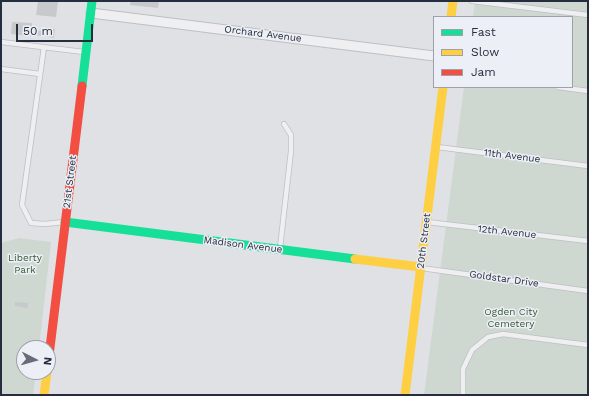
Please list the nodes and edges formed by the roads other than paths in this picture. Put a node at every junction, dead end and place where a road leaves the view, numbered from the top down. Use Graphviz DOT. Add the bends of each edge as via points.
graph roads {
  1 [pos="92,1"];
  2 [pos="453,1"];
  3 [pos="472,1"];
  4 [pos="91,12"];
  5 [pos="588,15"];
  6 [pos="451,16"];
  7 [pos="1,42"];
  8 [pos="44,47"];
  9 [pos="86,52"];
  10 [pos="433,56"];
  11 [pos="1,69"];
  12 [pos="40,74"];
  13 [pos="443,88"];
  14 [pos="566,88"];
  15 [pos="588,91"];
  16 [pos="284,124"];
  17 [pos="436,147"];
  18 [pos="588,166"];
  19 [pos="65,222"];
  20 [pos="426,222"];
  21 [pos="588,241"];
  22 [pos="280,250"];
  23 [pos="421,268"];
  24 [pos="588,291"];
  25 [pos="51,340"];
  26 [pos="588,345"];
  27 [pos="46,380"];
  28 [pos="44,395"];
  29 [pos="405,395"];
  30 [pos="463,395"];
  1 -- 4 [label="street, 21st Street"];
  2 -- 6 [label="street"];
  3 -- 5 [label="lane"];
  4 -- 9 [label="street, 21st Street"];
  4 -- 10 [label="street, Orchard Avenue"];
  7 -- 8 [label="lane"];
  8 -- 9 [label="lane"];
  8 -- 12 [label="lane"];
  9 -- 19 [label="street, 21st Street"];
  11 -- 12 [label="lane"];
  12 -- 19 [label="lane" via="22,205 32,223"];
  13 -- 17 [label="street, 20th Street"];
  14 -- 15 [label="lane"];
  16 -- 22 [label="lane" via="291,135 291,150"];
  17 -- 18 [label="lane, 11th Avenue"];
  17 -- 20 [label="street, 20th Street"];
  19 -- 22 [label="street, Madison Avenue"];
  19 -- 25 [label="street, 21st Street"];
  20 -- 21 [label="lane, 12th Avenue"];
  20 -- 23 [label="street, 20th Street"];
  22 -- 23 [label="street, Madison Avenue"];
  23 -- 24 [label="lane, Goldstar Drive"];
  23 -- 29 [label="street, 20th Street"];
  26 -- 30 [label="lane" via="503,334 488,337 472,350 463,369"];
  27 -- 28 [label="street"];
}
